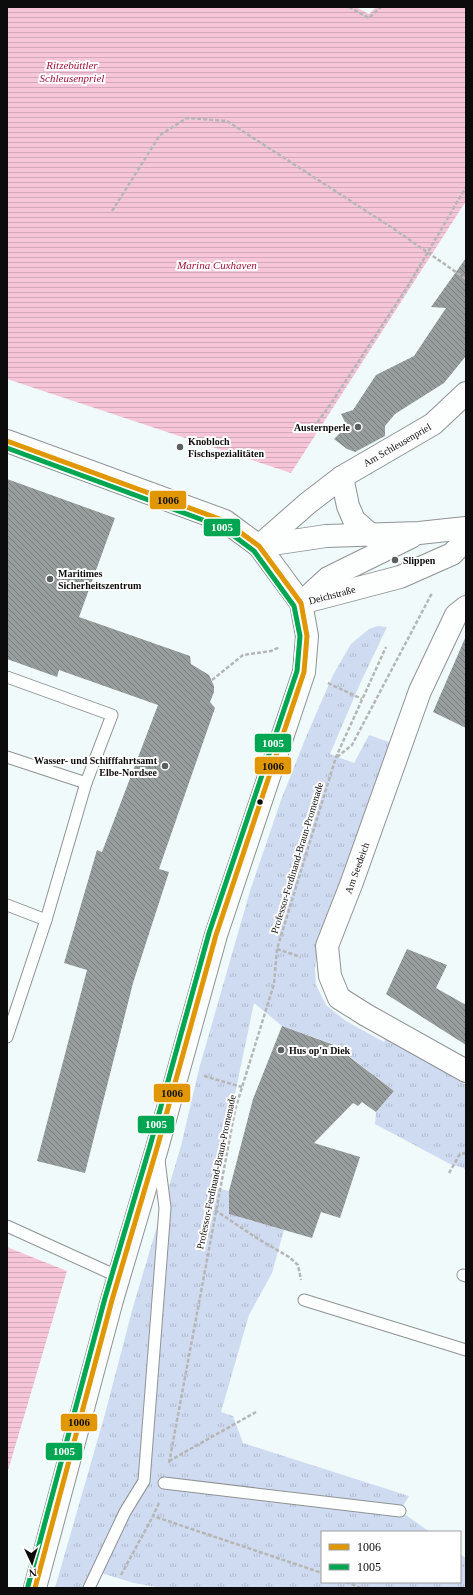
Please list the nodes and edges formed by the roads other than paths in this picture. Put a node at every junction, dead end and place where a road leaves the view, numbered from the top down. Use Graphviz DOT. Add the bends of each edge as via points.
graph roads {
  1 [pos="466,393"];
  2 [pos="7,441"];
  3 [pos="342,477"];
  4 [pos="466,528"];
  5 [pos="419,533"];
  6 [pos="372,536"];
  7 [pos="259,546"];
  8 [pos="459,547"];
  9 [pos="300,603"];
  10 [pos="466,607"];
  11 [pos="7,677"];
  12 [pos="7,757"];
  13 [pos="86,783"];
  14 [pos="7,905"];
  15 [pos="46,920"];
  16 [pos="7,1037"];
  17 [pos="466,1071"];
  18 [pos="157,1148"];
  19 [pos="7,1226"];
  20 [pos="119,1277"];
  21 [pos="304,1300"];
  22 [pos="466,1350"];
  23 [pos="164,1483"];
  24 [pos="400,1510"];
  25 [pos="35,1588"];
  26 [pos="89,1588"];
  1 -- 3 [label="street, Am Schleusenpriel" via="433,424"];
  2 -- 7 [label="street" via="225,521"];
  3 -- 6 [label="street" via="348,506 354,520"];
  3 -- 7 [label="street, Am Schleusenpriel"];
  4 -- 5 [label="street, Deichstraße"];
  5 -- 6 [label="street, Deichstraße"];
  5 -- 9 [label="street, Deichstraße" via="328,578"];
  6 -- 7 [label="street, Deichstraße" via="326,536"];
  7 -- 9 [label="street"];
  8 -- 9 [label="street, Deichstraße" via="400,577"];
  9 -- 18 [label="street" via="307,636 304,672 216,935"];
  10 -- 17 [label="street, Am Seedeich" via="456,615 420,691 327,946 330,976 339,998"];
  11 -- 13 [label="lane" via="112,715"];
  12 -- 13 [label="lane"];
  13 -- 15 [label="lane"];
  14 -- 15 [label="lane"];
  15 -- 16 [label="lane"];
  18 -- 20 [label="street"];
  18 -- 26 [label="lane" via="165,1208 144,1481 125,1512"];
  19 -- 20 [label="lane"];
  20 -- 25 [label="street"];
  21 -- 22 [label="lane"];
  23 -- 24 [label="lane"];
}
